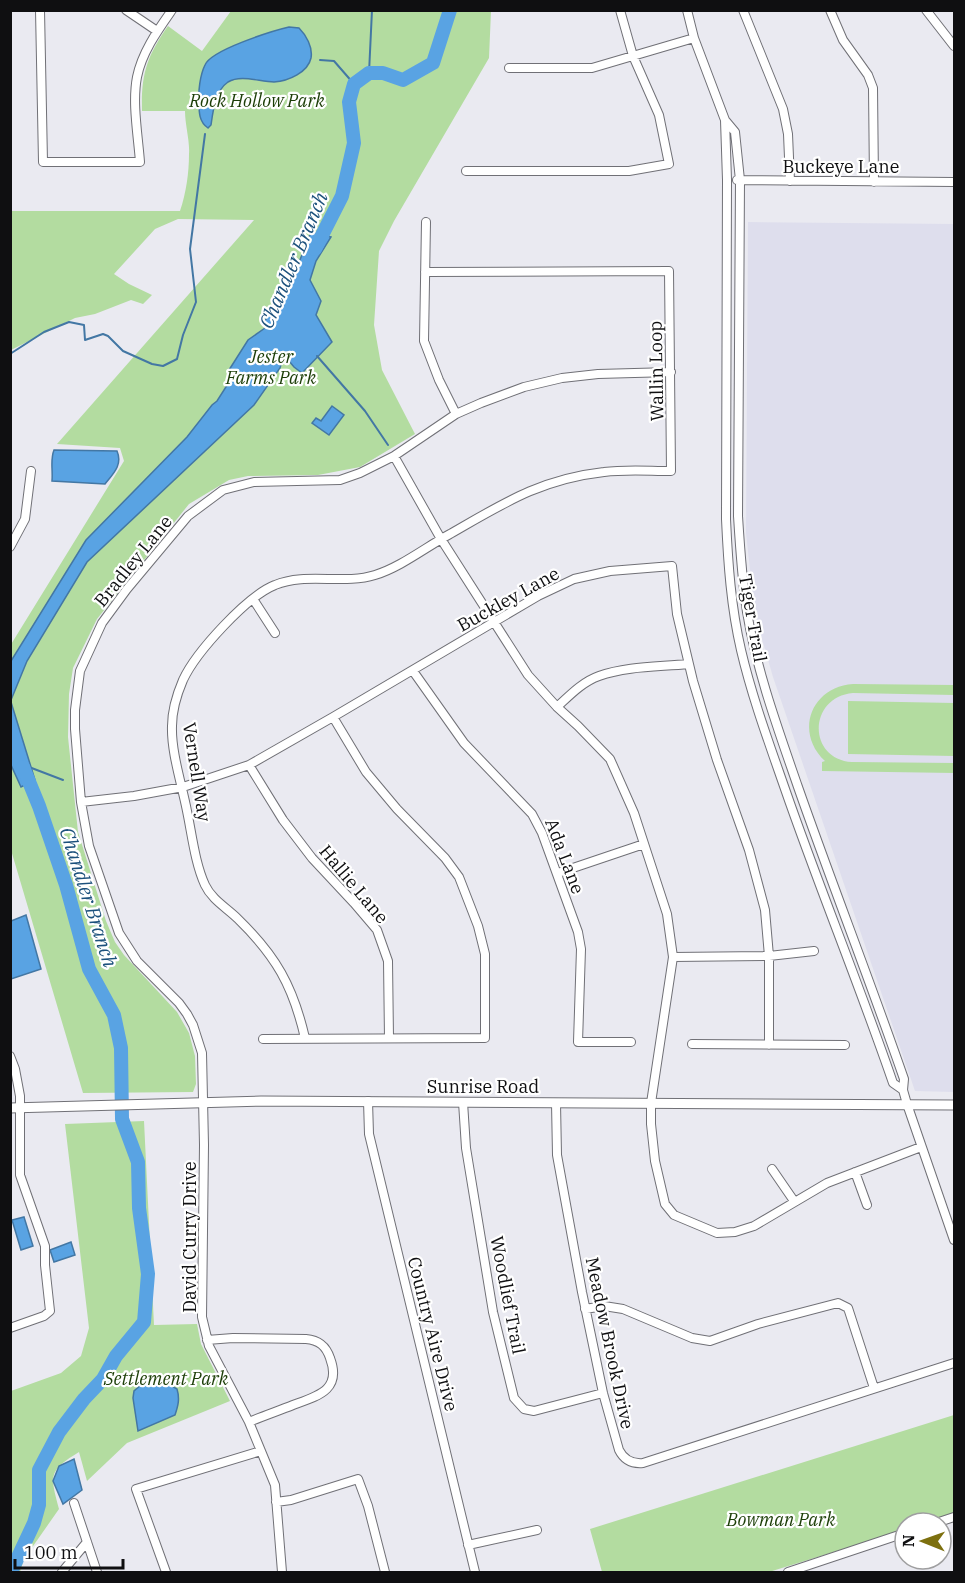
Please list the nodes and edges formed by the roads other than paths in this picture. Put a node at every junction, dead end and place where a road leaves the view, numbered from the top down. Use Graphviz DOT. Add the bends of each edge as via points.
graph roads {
  1 [pos="40,10"];
  2 [pos="126,10"];
  3 [pos="172,10"];
  4 [pos="620,10"];
  5 [pos="687,10"];
  6 [pos="743,10"];
  7 [pos="830,10"];
  8 [pos="926,10"];
  9 [pos="157,31"];
  10 [pos="694,38"];
  11 [pos="954,46"];
  12 [pos="633,56"];
  13 [pos="509,68"];
  14 [pos="725,120"];
  15 [pos="466,171"];
  16 [pos="728,180"];
  17 [pos="740,180"];
  18 [pos="790,181"];
  19 [pos="874,182"];
  20 [pos="954,182"];
  21 [pos="426,222"];
  22 [pos="424,272"];
  23 [pos="671,372"];
  24 [pos="456,414"];
  25 [pos="394,456"];
  26 [pos="32,471"];
  27 [pos="441,539"];
  28 [pos="10,547"];
  29 [pos="253,599"];
  30 [pos="493,622"];
  31 [pos="275,633"];
  32 [pos="688,664"];
  33 [pos="413,671"];
  34 [pos="557,707"];
  35 [pos="333,717"];
  36 [pos="249,765"];
  37 [pos="183,787"];
  38 [pos="81,802"];
  39 [pos="644,844"];
  40 [pos="558,873"];
  41 [pos="814,951"];
  42 [pos="769,956"];
  43 [pos="673,957"];
  44 [pos="305,1038"];
  45 [pos="389,1038"];
  46 [pos="263,1039"];
  47 [pos="631,1042"];
  48 [pos="692,1044"];
  49 [pos="769,1045"];
  50 [pos="845,1045"];
  51 [pos="10,1056"];
  52 [pos="903,1090"];
  53 [pos="368,1101"];
  54 [pos="204,1102"];
  55 [pos="463,1102"];
  56 [pos="556,1102"];
  57 [pos="651,1103"];
  58 [pos="907,1104"];
  59 [pos="954,1105"];
  60 [pos="15,1107"];
  61 [pos="921,1147"];
  62 [pos="772,1169"];
  63 [pos="855,1172"];
  64 [pos="794,1202"];
  65 [pos="867,1205"];
  66 [pos="954,1240"];
  67 [pos="585,1309"];
  68 [pos="10,1328"];
  69 [pos="207,1340"];
  70 [pos="954,1363"];
  71 [pos="874,1388"];
  72 [pos="603,1393"];
  73 [pos="249,1422"];
  74 [pos="261,1451"];
  75 [pos="74,1503"];
  76 [pos="276,1503"];
  77 [pos="537,1530"];
  78 [pos="893,1537"];
  79 [pos="87,1542"];
  80 [pos="468,1545"];
  81 [pos="62,1572"];
  82 [pos="97,1572"];
  83 [pos="166,1572"];
  84 [pos="282,1572"];
  85 [pos="385,1572"];
  86 [pos="475,1572"];
  87 [pos="788,1572"];
  1 -- 9 [label="street" via="43,162 140,162 137,77"];
  2 -- 9 [label="street"];
  3 -- 9 [label="street"];
  4 -- 12 [label="street"];
  5 -- 10 [label="street, Tiger Trail"];
  6 -- 18 [label="street" via="783,109"];
  7 -- 19 [label="street" via="843,40 873,88"];
  8 -- 11 [label="street"];
  10 -- 12 [label="street"];
  10 -- 14 [label="street, Tiger Trail"];
  12 -- 13 [label="street" via="592,68"];
  12 -- 15 [label="street" via="659,115 669,164 629,171"];
  14 -- 16 [label="street, Tiger Trail"];
  14 -- 17 [label="street, Tiger Trail" via="735,132"];
  16 -- 17 [label="street, Buckeye Lane"];
  16 -- 52 [label="street, Tiger Trail" via="726,519 740,648 815,876 893,1083"];
  17 -- 18 [label="street, Buckeye Lane"];
  17 -- 52 [label="street, Tiger Trail" via="738,516 747,611 769,702 904,1079"];
  18 -- 19 [label="street, Buckeye Lane"];
  19 -- 20 [label="street, Buckeye Lane"];
  21 -- 22 [label="street"];
  22 -- 23 [label="street, Wallin Loop" via="669,271"];
  22 -- 24 [label="street" via="424,341"];
  23 -- 24 [label="street, Bradley Lane" via="562,378 516,390"];
  23 -- 27 [label="street, Wallin Loop" via="671,471 607,471 571,477 517,496"];
  24 -- 25 [label="street, Bradley Lane"];
  25 -- 27 [label="street"];
  25 -- 38 [label="street, Bradley Lane" via="340,480 245,483 223,490 188,516 108,615 80,671 75,710"];
  26 -- 28 [label="street" via="25,519"];
  27 -- 29 [label="street, Vernell Way" via="383,573 357,579 287,581 267,588"];
  27 -- 30 [label="street"];
  29 -- 31 [label="street"];
  29 -- 37 [label="street, Vernell Way" via="221,629 190,668 179,690 172,735"];
  30 -- 32 [label="street, Buckley Lane" via="574,579 672,566"];
  30 -- 33 [label="street, Buckley Lane"];
  30 -- 34 [label="street" via="528,675"];
  32 -- 34 [label="street" via="597,677"];
  32 -- 42 [label="street, Buckley Lane" via="759,880"];
  33 -- 35 [label="street, Buckley Lane"];
  33 -- 40 [label="street, Ada Lane" via="464,743 532,814"];
  34 -- 39 [label="street" via="610,759"];
  35 -- 36 [label="street, Buckley Lane"];
  35 -- 45 [label="street" via="366,772 459,877 485,954 485,1038"];
  36 -- 37 [label="street, Buckley Lane"];
  36 -- 45 [label="street, Hallie Lane" via="312,858 377,930 388,961"];
  37 -- 38 [label="street, Buckley Lane"];
  37 -- 44 [label="street, Vernell Way" via="205,884 215,900 236,916 277,963"];
  38 -- 54 [label="street, Bradley Lane" via="89,846 118,933 132,956 179,1003 194,1025 202,1053"];
  39 -- 40 [label="street"];
  39 -- 43 [label="street" via="667,914"];
  40 -- 47 [label="street, Ada Lane" via="581,949 578,1042"];
  41 -- 42 [label="street"];
  42 -- 43 [label="street"];
  42 -- 49 [label="street, Buckley Lane"];
  43 -- 57 [label="street"];
  44 -- 45 [label="street"];
  44 -- 46 [label="street"];
  48 -- 49 [label="street"];
  49 -- 50 [label="street"];
  51 -- 60 [label="street" via="15,1069"];
  52 -- 58 [label="street, Tiger Trail"];
  53 -- 54 [label="main road, Sunrise Road"];
  53 -- 55 [label="main road, Sunrise Road"];
  53 -- 80 [label="street, Country Aire Drive" via="369,1134"];
  54 -- 60 [label="main road, Sunrise Road"];
  54 -- 69 [label="street, David Curry Drive" via="202,1317"];
  55 -- 56 [label="main road, Sunrise Road"];
  55 -- 72 [label="street, Woodlief Trail" via="464,1137 493,1312 514,1398 524,1409 534,1412"];
  56 -- 57 [label="main road, Sunrise Road"];
  56 -- 67 [label="street, Meadow Brook Drive" via="557,1155"];
  57 -- 58 [label="main road, Sunrise Road"];
  57 -- 64 [label="street" via="655,1161 663,1197 674,1215 713,1232 731,1233 754,1226"];
  58 -- 59 [label="main road, Sunrise Road"];
  58 -- 61 [label="street, Tiger Trail"];
  60 -- 68 [label="street" via="20,1175 45,1246 50,1311"];
  61 -- 63 [label="street"];
  61 -- 66 [label="street, Tiger Trail"];
  62 -- 64 [label="street"];
  63 -- 64 [label="street"];
  63 -- 65 [label="street"];
  67 -- 71 [label="street" via="623,1309 692,1338 710,1341 838,1303 848,1308"];
  67 -- 72 [label="street, Meadow Brook Drive"];
  69 -- 73 [label="street, David Curry Drive"];
  69 -- 73 [label="street" via="310,1339 327,1349 334,1372 322,1395"];
  70 -- 71 [label="street, Meadow Brook Drive"];
  71 -- 72 [label="street, Meadow Brook Drive" via="638,1463 626,1459 619,1450"];
  73 -- 74 [label="street, David Curry Drive"];
  74 -- 76 [label="street, David Curry Drive" via="275,1485"];
  74 -- 83 [label="street" via="136,1490"];
  75 -- 79 [label="street"];
  76 -- 84 [label="street, David Curry Drive"];
  76 -- 85 [label="street" via="358,1479"];
  77 -- 80 [label="street"];
  78 -- 87 [label="street"];
  79 -- 81 [label="street"];
  79 -- 82 [label="street"];
  80 -- 86 [label="street, Country Aire Drive"];
}
